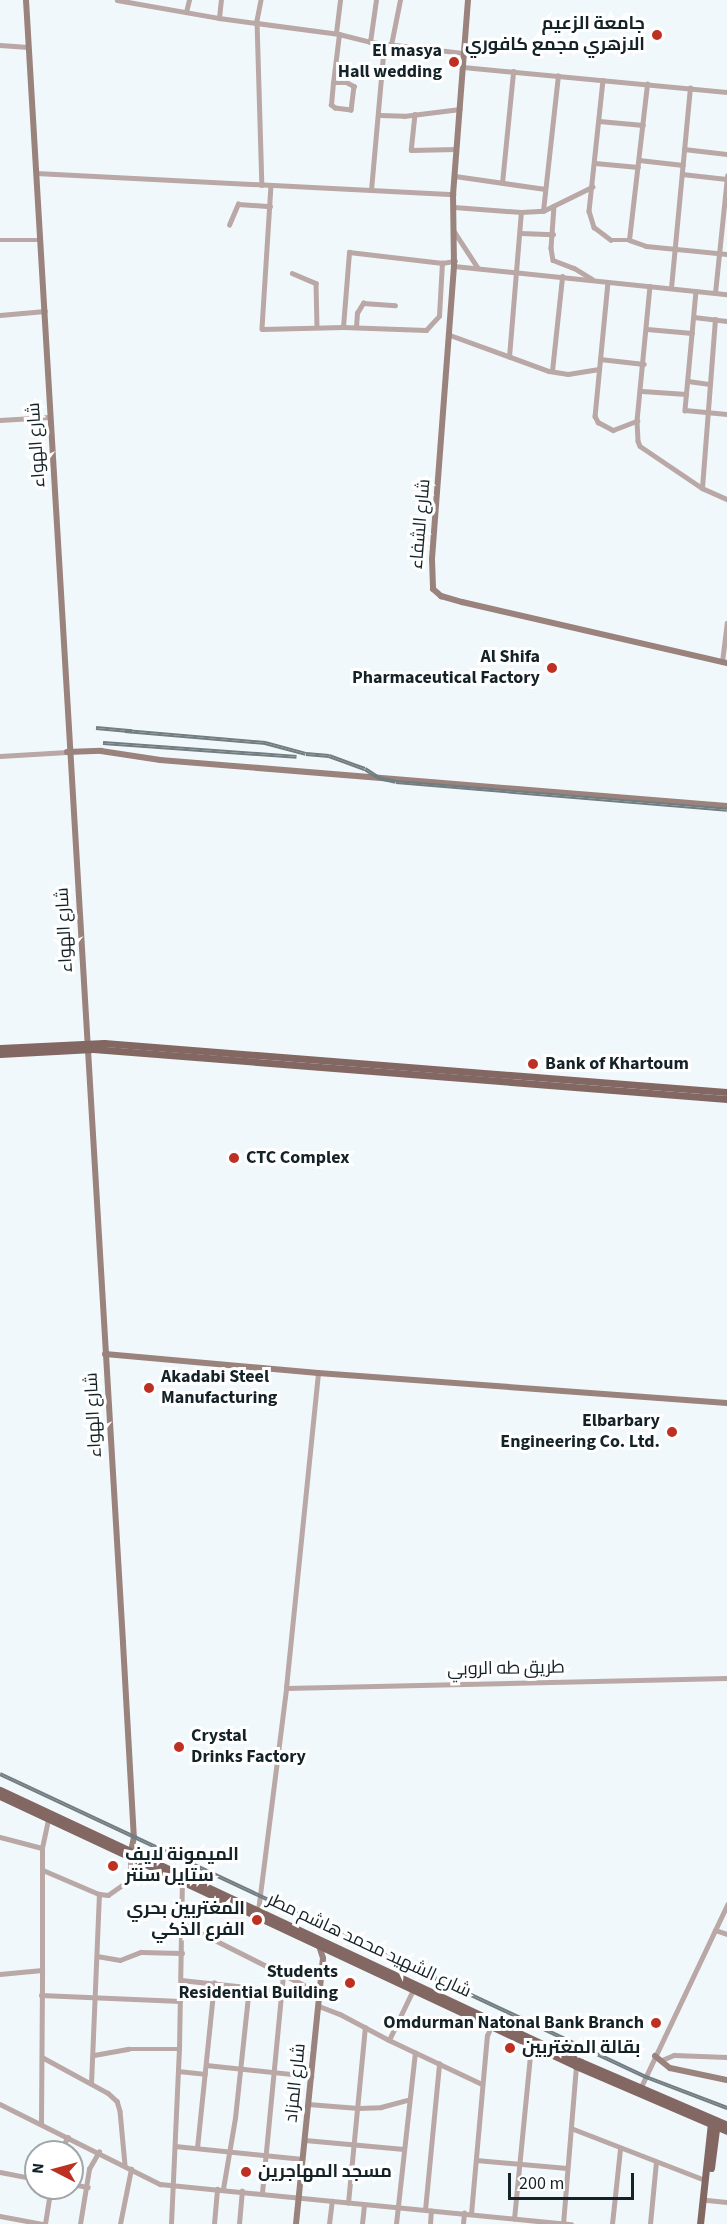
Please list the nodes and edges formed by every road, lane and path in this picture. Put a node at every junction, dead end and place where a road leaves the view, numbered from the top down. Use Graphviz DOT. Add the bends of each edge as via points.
graph roads {
  1 [pos="26,0"];
  2 [pos="117,0"];
  3 [pos="189,0"];
  4 [pos="221,0"];
  5 [pos="261,0"];
  6 [pos="340,0"];
  7 [pos="376,0"];
  8 [pos="400,0"];
  9 [pos="468,0"];
  10 [pos="142,3"];
  11 [pos="186,12"];
  12 [pos="219,18"];
  13 [pos="257,21"];
  14 [pos="337,34"];
  15 [pos="370,42"];
  16 [pos="384,44"];
  17 [pos="0,45"];
  18 [pos="391,45"];
  19 [pos="28,47"];
  20 [pos="464,53"];
  21 [pos="463,67"];
  22 [pos="513,72"];
  23 [pos="558,76"];
  24 [pos="603,80"];
  25 [pos="333,83"];
  26 [pos="647,84"];
  27 [pos="690,88"];
  28 [pos="727,92"];
  29 [pos="460,109"];
  30 [pos="415,114"];
  31 [pos="380,115"];
  32 [pos="599,121"];
  33 [pos="643,125"];
  34 [pos="456,148"];
  35 [pos="684,149"];
  36 [pos="727,154"];
  37 [pos="639,160"];
  38 [pos="595,163"];
  39 [pos="683,165"];
  40 [pos="638,167"];
  41 [pos="36,173"];
  42 [pos="682,174"];
  43 [pos="455,176"];
  44 [pos="727,177"];
  45 [pos="502,183"];
  46 [pos="262,185"];
  47 [pos="271,185"];
  48 [pos="592,187"];
  49 [pos="545,189"];
  50 [pos="371,190"];
  51 [pos="453,194"];
  52 [pos="270,206"];
  53 [pos="554,206"];
  54 [pos="454,207"];
  55 [pos="543,210"];
  56 [pos="521,212"];
  57 [pos="230,225"];
  58 [pos="454,231"];
  59 [pos="520,233"];
  60 [pos="553,234"];
  61 [pos="0,240"];
  62 [pos="41,240"];
  63 [pos="629,240"];
  64 [pos="675,250"];
  65 [pos="718,253"];
  66 [pos="727,254"];
  67 [pos="442,262"];
  68 [pos="454,263"];
  69 [pos="478,268"];
  70 [pos="516,272"];
  71 [pos="292,273"];
  72 [pos="562,277"];
  73 [pos="594,280"];
  74 [pos="609,282"];
  75 [pos="650,286"];
  76 [pos="671,288"];
  77 [pos="696,291"];
  78 [pos="715,293"];
  79 [pos="727,294"];
  80 [pos="395,305"];
  81 [pos="45,311"];
  82 [pos="0,315"];
  83 [pos="694,317"];
  84 [pos="715,320"];
  85 [pos="727,321"];
  86 [pos="316,327"];
  87 [pos="343,327"];
  88 [pos="356,327"];
  89 [pos="647,329"];
  90 [pos="692,333"];
  91 [pos="450,335"];
  92 [pos="509,357"];
  93 [pos="600,359"];
  94 [pos="644,364"];
  95 [pos="599,369"];
  96 [pos="552,371"];
  97 [pos="687,381"];
  98 [pos="710,384"];
  99 [pos="642,391"];
  100 [pos="686,394"];
  101 [pos="708,412"];
  102 [pos="727,414"];
  103 [pos="49,417"];
  104 [pos="0,420"];
  105 [pos="637,421"];
  106 [pos="702,488"];
  107 [pos="727,499"];
  108 [pos="727,623"];
  109 [pos="724,662"];
  110 [pos="68,752"];
  111 [pos="0,756"];
  112 [pos="727,806"];
  113 [pos="88,1046"];
  114 [pos="0,1048"];
  115 [pos="0,1054"];
  116 [pos="727,1092"];
  117 [pos="727,1100"];
  118 [pos="105,1354"];
  119 [pos="318,1373"];
  120 [pos="727,1402"];
  121 [pos="727,1678"];
  122 [pos="286,1688"];
  123 [pos="0,1790"];
  124 [pos="0,1796"];
  125 [pos="49,1816"];
  126 [pos="0,1838"];
  127 [pos="42,1848"];
  128 [pos="131,1854"];
  129 [pos="43,1870"];
  130 [pos="182,1882"];
  131 [pos="99,1894"];
  132 [pos="727,1905"];
  133 [pos="258,1911"];
  134 [pos="183,1924"];
  135 [pos="715,1930"];
  136 [pos="727,1934"];
  137 [pos="319,1947"];
  138 [pos="182,1953"];
  139 [pos="97,1956"];
  140 [pos="361,1963"];
  141 [pos="42,1970"];
  142 [pos="0,1973"];
  143 [pos="283,1974"];
  144 [pos="181,1980"];
  145 [pos="214,1983"];
  146 [pos="249,1987"];
  147 [pos="413,1990"];
  148 [pos="282,1991"];
  149 [pos="320,1992"];
  150 [pos="41,1995"];
  151 [pos="96,1997"];
  152 [pos="180,2001"];
  153 [pos="319,2006"];
  154 [pos="491,2026"];
  155 [pos="365,2028"];
  156 [pos="389,2040"];
  157 [pos="531,2045"];
  158 [pos="179,2049"];
  159 [pos="415,2053"];
  160 [pos="94,2055"];
  161 [pos="656,2056"];
  162 [pos="727,2057"];
  163 [pos="42,2058"];
  164 [pos="662,2060"];
  165 [pos="440,2064"];
  166 [pos="206,2065"];
  167 [pos="576,2066"];
  168 [pos="240,2068"];
  169 [pos="178,2072"];
  170 [pos="274,2072"];
  171 [pos="205,2074"];
  172 [pos="311,2076"];
  173 [pos="727,2080"];
  174 [pos="91,2084"];
  175 [pos="482,2084"];
  176 [pos="640,2089"];
  177 [pos="408,2100"];
  178 [pos="0,2104"];
  179 [pos="308,2104"];
  180 [pos="358,2108"];
  181 [pos="714,2123"];
  182 [pos="41,2124"];
  183 [pos="727,2125"];
  184 [pos="571,2128"];
  185 [pos="727,2132"];
  186 [pos="68,2137"];
  187 [pos="66,2140"];
  188 [pos="304,2140"];
  189 [pos="175,2146"];
  190 [pos="354,2146"];
  191 [pos="197,2148"];
  192 [pos="404,2149"];
  193 [pos="620,2149"];
  194 [pos="229,2151"];
  195 [pos="99,2152"];
  196 [pos="266,2155"];
  197 [pos="303,2159"];
  198 [pos="476,2160"];
  199 [pos="656,2162"];
  200 [pos="124,2165"];
  201 [pos="519,2165"];
  202 [pos="567,2168"];
  203 [pos="131,2169"];
  204 [pos="0,2172"];
  205 [pos="24,2177"];
  206 [pos="705,2180"];
  207 [pos="174,2185"];
  208 [pos="84,2186"];
  209 [pos="88,2187"];
  210 [pos="220,2189"];
  211 [pos="242,2191"];
  212 [pos="262,2193"];
  213 [pos="298,2197"];
  214 [pos="49,2200"];
  215 [pos="707,2200"];
  216 [pos="332,2201"];
  217 [pos="727,2202"];
  218 [pos="348,2203"];
  219 [pos="364,2205"];
  220 [pos="397,2209"];
  221 [pos="425,2210"];
  222 [pos="431,2211"];
  223 [pos="464,2214"];
  224 [pos="471,2214"];
  225 [pos="0,2216"];
  226 [pos="495,2217"];
  227 [pos="514,2218"];
  228 [pos="44,2224"];
  229 [pos="80,2224"];
  230 [pos="120,2224"];
  231 [pos="171,2224"];
  232 [pos="214,2224"];
  233 [pos="239,2224"];
  234 [pos="296,2224"];
  235 [pos="329,2224"];
  236 [pos="362,2224"];
  237 [pos="396,2224"];
  238 [pos="430,2224"];
  239 [pos="463,2224"];
  240 [pos="495,2224"];
  241 [pos="563,2224"];
  242 [pos="571,2224"];
  243 [pos="612,2224"];
  244 [pos="650,2224"];
  245 [pos="700,2224"];
  246 [pos="705,2224"];
  1 -- 19 [label="street, شارع الهواء"];
  2 -- 10 [label="street"];
  3 -- 11 [label="street"];
  4 -- 12 [label="street"];
  5 -- 13 [label="street"];
  6 -- 14 [label="street"];
  7 -- 15 [label="street"];
  8 -- 18 [label="street"];
  9 -- 20 [label="street, شارع الشفاء"];
  10 -- 11 [label="street"];
  11 -- 12 [label="street"];
  12 -- 13 [label="street"];
  13 -- 14 [label="street"];
  13 -- 46 [label="street"];
  14 -- 15 [label="street"];
  14 -- 25 [label="street"];
  15 -- 16 [label="street"];
  16 -- 18 [label="street"];
  16 -- 31 [label="street"];
  17 -- 19 [label="street"];
  18 -- 20 [label="street"];
  19 -- 41 [label="street, شارع الهواء"];
  20 -- 21 [label="street, شارع الشفاء"];
  21 -- 22 [label="street"];
  21 -- 29 [label="street, شارع الشفاء"];
  22 -- 23 [label="street"];
  22 -- 45 [label="street"];
  23 -- 24 [label="street"];
  23 -- 49 [label="street"];
  24 -- 26 [label="street"];
  24 -- 32 [label="street"];
  25 -- 25 [label="street" via="331,105 351,110 354,86"];
  26 -- 27 [label="street"];
  26 -- 33 [label="street"];
  27 -- 28 [label="street"];
  27 -- 35 [label="street"];
  29 -- 30 [label="street"];
  29 -- 34 [label="street, شارع الشفاء"];
  30 -- 31 [label="street"];
  30 -- 34 [label="street" via="411,150"];
  31 -- 50 [label="street"];
  32 -- 33 [label="street"];
  32 -- 38 [label="street"];
  33 -- 37 [label="street"];
  34 -- 43 [label="street, شارع الشفاء"];
  35 -- 36 [label="street"];
  35 -- 39 [label="street"];
  37 -- 39 [label="street"];
  37 -- 40 [label="street"];
  38 -- 40 [label="street"];
  38 -- 48 [label="street"];
  39 -- 42 [label="street"];
  40 -- 63 [label="street"];
  41 -- 46 [label="street"];
  41 -- 62 [label="street, شارع الهواء"];
  42 -- 44 [label="street"];
  42 -- 64 [label="street"];
  43 -- 45 [label="street"];
  43 -- 51 [label="street, شارع الشفاء"];
  44 -- 65 [label="street"];
  45 -- 49 [label="street"];
  46 -- 47 [label="street"];
  47 -- 50 [label="street"];
  47 -- 52 [label="street"];
  48 -- 53 [label="street"];
  48 -- 63 [label="street" via="589,210 594,227 611,240"];
  49 -- 55 [label="street"];
  50 -- 51 [label="street"];
  51 -- 54 [label="street, شارع الشفاء"];
  52 -- 57 [label="street" via="238,204"];
  52 -- 86 [label="street" via="262,329"];
  53 -- 55 [label="street"];
  53 -- 60 [label="street"];
  54 -- 56 [label="street"];
  54 -- 58 [label="street, شارع الشفاء"];
  55 -- 56 [label="street"];
  56 -- 59 [label="street"];
  58 -- 68 [label="street, شارع الشفاء"];
  58 -- 69 [label="street"];
  59 -- 60 [label="street"];
  59 -- 70 [label="street"];
  60 -- 73 [label="street" via="553,260"];
  61 -- 62 [label="street"];
  62 -- 81 [label="street, شارع الهواء"];
  63 -- 64 [label="street"];
  64 -- 65 [label="street"];
  64 -- 76 [label="street"];
  65 -- 66 [label="street"];
  65 -- 78 [label="street"];
  67 -- 68 [label="street"];
  67 -- 87 [label="street" via="349,252"];
  67 -- 88 [label="street" via="440,309 431,327"];
  68 -- 69 [label="street"];
  68 -- 91 [label="street, شارع الشفاء"];
  69 -- 70 [label="street"];
  70 -- 72 [label="street"];
  70 -- 92 [label="street"];
  71 -- 86 [label="street" via="316,283"];
  72 -- 73 [label="street"];
  72 -- 96 [label="street"];
  73 -- 74 [label="street"];
  74 -- 75 [label="street"];
  74 -- 93 [label="street"];
  75 -- 76 [label="street"];
  75 -- 89 [label="street"];
  76 -- 77 [label="street"];
  77 -- 78 [label="street"];
  77 -- 83 [label="street"];
  78 -- 79 [label="street"];
  80 -- 88 [label="street" via="363,303"];
  81 -- 82 [label="street"];
  81 -- 103 [label="street, شارع الهواء"];
  83 -- 84 [label="street"];
  83 -- 90 [label="street"];
  84 -- 85 [label="street"];
  84 -- 98 [label="street"];
  86 -- 87 [label="street"];
  87 -- 88 [label="street"];
  89 -- 90 [label="street"];
  89 -- 94 [label="street"];
  90 -- 97 [label="street"];
  91 -- 92 [label="street"];
  91 -- 109 [label="street, شارع الشفاء" via="432,559 433,589 441,596 462,602"];
  92 -- 96 [label="street"];
  93 -- 94 [label="street"];
  93 -- 95 [label="street"];
  94 -- 99 [label="street"];
  95 -- 96 [label="street" via="568,374"];
  95 -- 105 [label="street" via="596,419 615,430"];
  97 -- 98 [label="street"];
  97 -- 100 [label="street"];
  98 -- 101 [label="street"];
  99 -- 100 [label="street"];
  99 -- 105 [label="street"];
  100 -- 101 [label="street" via="685,410"];
  101 -- 102 [label="street"];
  101 -- 106 [label="street"];
  103 -- 104 [label="street"];
  103 -- 110 [label="street, شارع الهواء"];
  105 -- 106 [label="street" via="640,446"];
  106 -- 107 [label="street"];
  108 -- 109 [label="street"];
  110 -- 111 [label="street"];
  110 -- 112 [label="street" via="102,751 190,762"];
  110 -- 113 [label="street, شارع الهواء"];
  113 -- 114 [label="main road"];
  113 -- 115 [label="main road"];
  113 -- 116 [label="main road"];
  113 -- 117 [label="main road"];
  113 -- 118 [label="street, شارع الهواء"];
  118 -- 119 [label="street"];
  118 -- 128 [label="street, شارع الهواء" via="134,1837"];
  119 -- 120 [label="street"];
  119 -- 122 [label="street"];
  121 -- 122 [label="street, طريق طه الروبي"];
  122 -- 133 [label="street"];
  123 -- 125 [label="main road, شارع الشهيد محمد هاشم مطر"];
  124 -- 125 [label="main road, شارع الشهيد محمد هاشم مطر"];
  125 -- 127 [label="street"];
  125 -- 128 [label="main road, شارع الشهيد محمد هاشم مطر"];
  126 -- 127 [label="street"];
  127 -- 129 [label="street"];
  128 -- 130 [label="main road, شارع الشهيد محمد هاشم مطر"];
  128 -- 131 [label="street" via="130,1872 124,1884 108,1895"];
  128 -- 133 [label="main road, شارع الشهيد محمد هاشم مطر"];
  129 -- 131 [label="street"];
  129 -- 141 [label="street"];
  130 -- 134 [label="street"];
  130 -- 137 [label="main road, شارع الشهيد محمد هاشم مطر"];
  131 -- 139 [label="street"];
  132 -- 135 [label="street"];
  133 -- 140 [label="main road, شارع الشهيد محمد هاشم مطر"];
  134 -- 138 [label="street"];
  134 -- 143 [label="street"];
  135 -- 136 [label="street"];
  135 -- 161 [label="street"];
  137 -- 140 [label="main road, شارع الشهيد محمد هاشم مطر"];
  137 -- 149 [label="street, شارع المزاد" via="323,1956"];
  138 -- 139 [label="street" via="141,1952 120,1960"];
  138 -- 144 [label="street"];
  139 -- 151 [label="street"];
  140 -- 147 [label="main road, شارع الشهيد محمد هاشم مطر"];
  140 -- 176 [label="main road, شارع الشهيد محمد هاشم مطر"];
  141 -- 142 [label="street"];
  141 -- 150 [label="street"];
  143 -- 148 [label="street"];
  143 -- 149 [label="street"];
  144 -- 145 [label="street"];
  144 -- 152 [label="street"];
  145 -- 146 [label="street"];
  145 -- 166 [label="street"];
  146 -- 148 [label="street"];
  146 -- 168 [label="street"];
  147 -- 154 [label="main road, شارع الشهيد محمد هاشم مطر"];
  147 -- 156 [label="street"];
  148 -- 170 [label="street"];
  149 -- 153 [label="street, شارع المزاد"];
  150 -- 151 [label="street"];
  150 -- 163 [label="street"];
  151 -- 152 [label="street"];
  151 -- 160 [label="street"];
  152 -- 158 [label="street"];
  153 -- 155 [label="street"];
  153 -- 172 [label="street, شارع المزاد"];
  154 -- 157 [label="main road, شارع الشهيد محمد هاشم مطر"];
  154 -- 175 [label="street"];
  155 -- 156 [label="street"];
  155 -- 180 [label="street"];
  156 -- 159 [label="street"];
  157 -- 167 [label="main road, شارع الشهيد محمد هاشم مطر"];
  157 -- 201 [label="street"];
  158 -- 160 [label="street" via="128,2049"];
  158 -- 169 [label="street"];
  159 -- 165 [label="street"];
  159 -- 177 [label="street"];
  160 -- 174 [label="street"];
  161 -- 164 [label="street"];
  161 -- 176 [label="street"];
  162 -- 164 [label="street" via="674,2055"];
  163 -- 174 [label="street"];
  163 -- 182 [label="street"];
  164 -- 173 [label="street" via="670,2068"];
  165 -- 175 [label="street"];
  165 -- 221 [label="street"];
  166 -- 168 [label="street"];
  166 -- 171 [label="street"];
  167 -- 181 [label="main road, شارع الشهيد محمد هاشم مطر"];
  167 -- 184 [label="street"];
  168 -- 170 [label="street"];
  168 -- 194 [label="street"];
  169 -- 171 [label="street"];
  169 -- 189 [label="street"];
  170 -- 172 [label="street"];
  170 -- 196 [label="street"];
  171 -- 191 [label="street"];
  172 -- 179 [label="street, شارع المزاد"];
  174 -- 200 [label="street" via="117,2101"];
  175 -- 198 [label="street"];
  176 -- 181 [label="main road, شارع الشهيد محمد هاشم مطر"];
  177 -- 180 [label="street"];
  177 -- 192 [label="street"];
  178 -- 182 [label="street"];
  179 -- 180 [label="street"];
  179 -- 188 [label="street, شارع المزاد"];
  180 -- 190 [label="street"];
  181 -- 183 [label="main road, شارع الشهيد محمد هاشم مطر"];
  181 -- 185 [label="main road, شارع الشهيد محمد هاشم مطر"];
  181 -- 206 [label="main road"];
  181 -- 215 [label="main road"];
  182 -- 186 [label="street"];
  184 -- 193 [label="street"];
  184 -- 202 [label="street"];
  186 -- 187 [label="street"];
  186 -- 195 [label="street"];
  188 -- 190 [label="street"];
  188 -- 197 [label="street, شارع المزاد"];
  189 -- 191 [label="street"];
  189 -- 207 [label="street"];
  190 -- 192 [label="street"];
  190 -- 218 [label="street"];
  191 -- 194 [label="street"];
  192 -- 220 [label="street"];
  193 -- 199 [label="street"];
  193 -- 243 [label="street"];
  194 -- 196 [label="street"];
  194 -- 210 [label="street"];
  195 -- 200 [label="street"];
  195 -- 209 [label="street" via="91,2163"];
  196 -- 197 [label="street"];
  196 -- 212 [label="street"];
  197 -- 213 [label="street, شارع المزاد"];
  198 -- 201 [label="street"];
  198 -- 224 [label="street"];
  199 -- 206 [label="street"];
  199 -- 244 [label="street"];
  200 -- 203 [label="street"];
  201 -- 202 [label="street"];
  201 -- 227 [label="street"];
  202 -- 241 [label="street"];
  203 -- 207 [label="street" via="154,2181"];
  203 -- 230 [label="street"];
  204 -- 205 [label="street"];
  206 -- 245 [label="main road"];
  207 -- 210 [label="street"];
  207 -- 231 [label="street"];
  208 -- 209 [label="street"];
  209 -- 229 [label="street"];
  210 -- 211 [label="street"];
  210 -- 232 [label="street"];
  211 -- 212 [label="street"];
  211 -- 233 [label="street"];
  212 -- 213 [label="street"];
  213 -- 216 [label="street"];
  213 -- 234 [label="street, شارع المزاد"];
  214 -- 228 [label="street"];
  215 -- 217 [label="street"];
  215 -- 246 [label="main road"];
  216 -- 218 [label="street"];
  216 -- 235 [label="street"];
  218 -- 219 [label="street"];
  219 -- 220 [label="street"];
  219 -- 236 [label="street"];
  220 -- 221 [label="street"];
  220 -- 237 [label="street"];
  221 -- 222 [label="street"];
  222 -- 223 [label="street"];
  222 -- 238 [label="street"];
  223 -- 224 [label="street"];
  223 -- 239 [label="street"];
  224 -- 226 [label="street"];
  225 -- 228 [label="street"];
  226 -- 227 [label="street"];
  226 -- 240 [label="street"];
  227 -- 241 [label="street"];
  241 -- 242 [label="street"];
}
